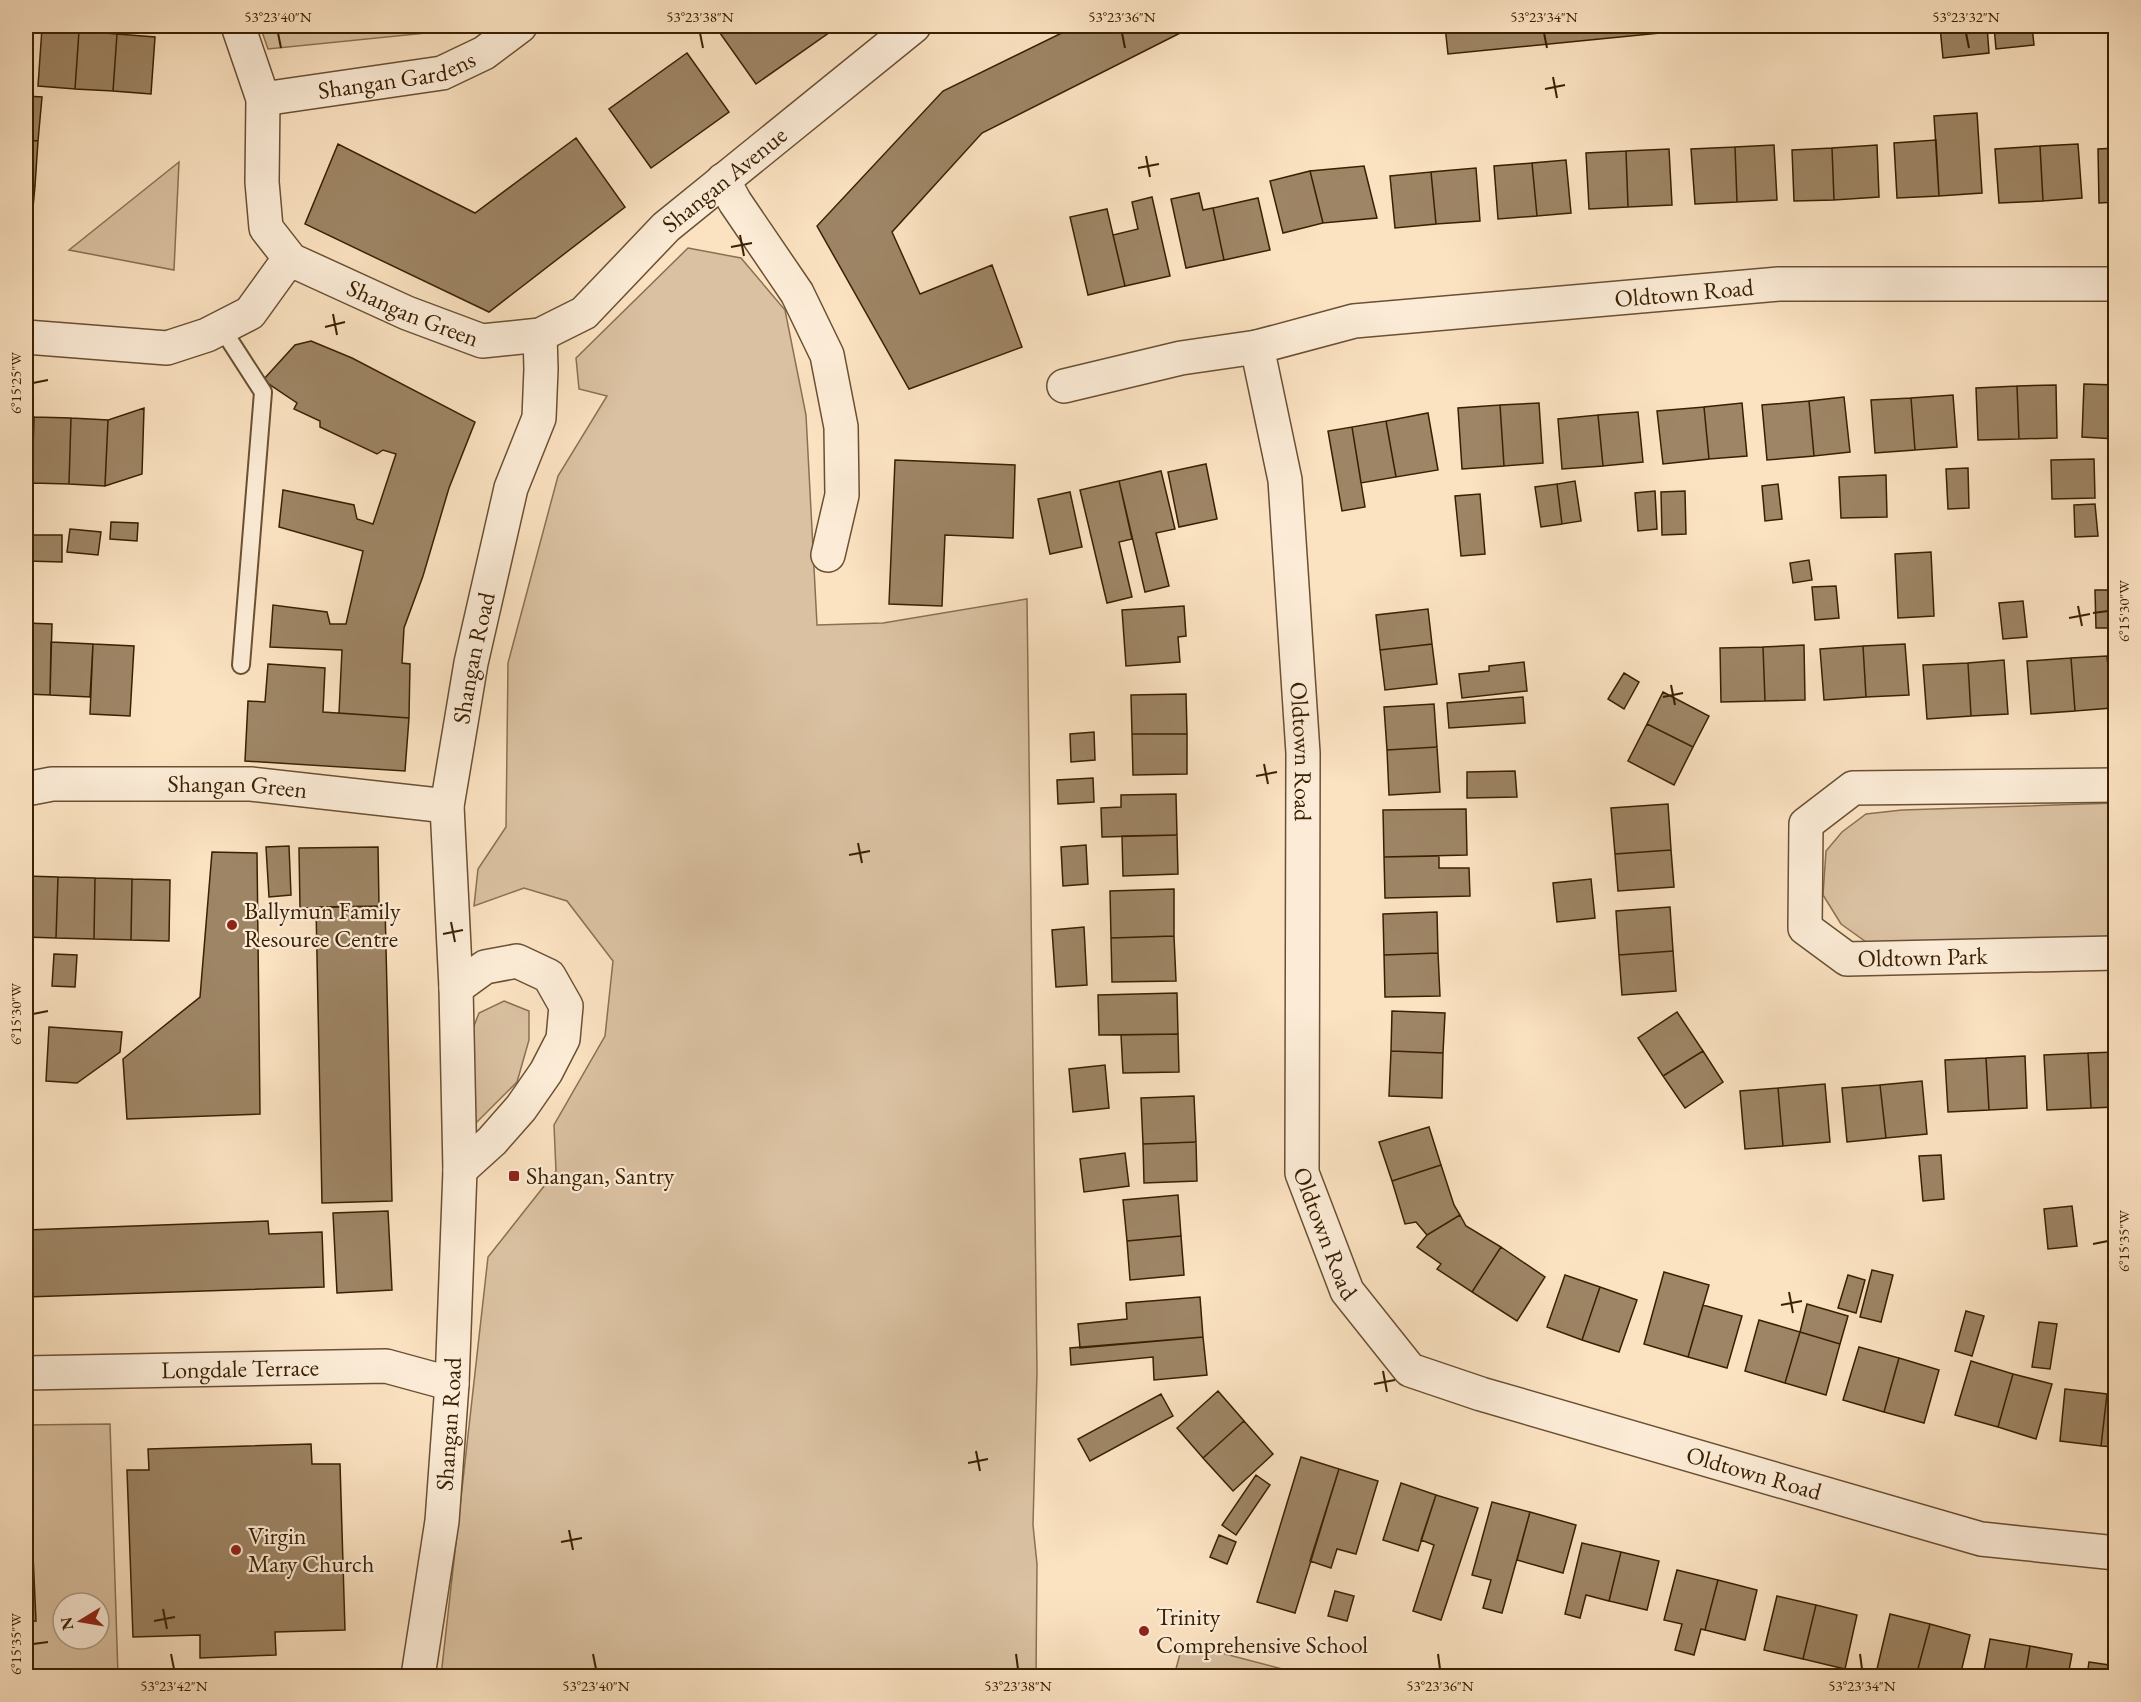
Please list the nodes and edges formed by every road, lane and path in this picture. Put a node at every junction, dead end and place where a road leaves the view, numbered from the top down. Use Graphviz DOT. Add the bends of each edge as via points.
graph roads {
  1 [pos="238,26"];
  2 [pos="520,26"];
  3 [pos="914,26"];
  4 [pos="263,99"];
  5 [pos="723,180"];
  6 [pos="291,260"];
  7 [pos="2115,284"];
  8 [pos="221,327"];
  9 [pos="540,335"];
  10 [pos="26,337"];
  11 [pos="1257,347"];
  12 [pos="1064,386"];
  13 [pos="828,555"];
  14 [pos="241,665"];
  15 [pos="2115,785"];
  16 [pos="26,789"];
  17 [pos="447,806"];
  18 [pos="2115,953"];
  19 [pos="456,988"];
  20 [pos="460,1170"];
  21 [pos="26,1373"];
  22 [pos="452,1384"];
  23 [pos="2115,1553"];
  24 [pos="418,1677"];
  1 -- 4 [label="street, Shangan Green"];
  2 -- 4 [label="street, Shangan Gardens" via="484,53 442,73"];
  3 -- 5 [label="street, Shangan Avenue"];
  4 -- 6 [label="street, Shangan Green" via="262,182 267,228"];
  5 -- 9 [label="street, Shangan Avenue" via="666,227 584,313"];
  5 -- 13 [label="street" via="797,293 827,355 841,427 842,495"];
  6 -- 8 [label="street" via="250,313"];
  6 -- 9 [label="street, Shangan Green" via="407,313 482,341"];
  7 -- 11 [label="street, Oldtown Road" via="1779,284 1354,321"];
  8 -- 10 [label="street" via="167,348"];
  8 -- 14 [label="lane" via="263,392"];
  9 -- 17 [label="street, Shangan Road" via="539,418 511,488 471,663"];
  11 -- 12 [label="street, Oldtown Road" via="1180,358"];
  11 -- 23 [label="street, Oldtown Road" via="1285,480 1303,753 1302,1173 1347,1291 1410,1370 1981,1539"];
  15 -- 18 [label="street, Oldtown Park" via="1853,788 1806,824 1805,928 1847,960"];
  16 -- 17 [label="street, Shangan Green" via="52,784 251,784"];
  17 -- 19 [label="street, Shangan Road"];
  19 -- 20 [label="street, Shangan Road"];
  19 -- 20 [label="street" via="485,967 517,961 549,976 566,1006 563,1039 546,1072 521,1108"];
  20 -- 22 [label="street, Shangan Road"];
  21 -- 22 [label="street, Longdale Terrace" via="386,1366"];
  22 -- 24 [label="street, Shangan Road" via="442,1521"];
}
